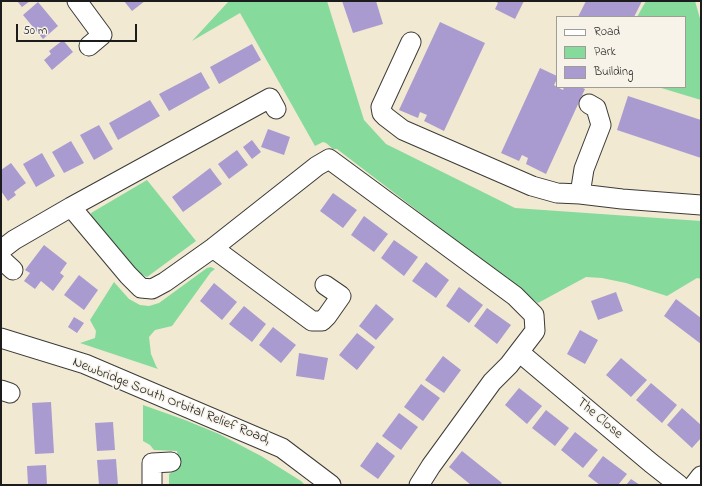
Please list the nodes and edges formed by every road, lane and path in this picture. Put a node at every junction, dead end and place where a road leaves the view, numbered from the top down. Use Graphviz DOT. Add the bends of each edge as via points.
graph roads {
  1 [pos="77,1"];
  2 [pos="411,42"];
  3 [pos="89,46"];
  4 [pos="589,104"];
  5 [pos="276,109"];
  6 [pos="580,194"];
  7 [pos="701,205"];
  8 [pos="71,207"];
  9 [pos="212,248"];
  10 [pos="1,250"];
  11 [pos="325,285"];
  12 [pos="1,338"];
  13 [pos="519,352"];
  14 [pos="171,462"];
  15 [pos="701,476"];
  16 [pos="152,485"];
  17 [pos="331,485"];
  18 [pos="419,485"];
  19 [pos="679,485"];
  20 [pos="694,485"];
  1 -- 3 [label="street" via="102,35"];
  2 -- 6 [label="street" via="381,107 386,118 403,130 532,186 557,193"];
  4 -- 6 [label="street" via="596,108 601,125 584,169"];
  5 -- 8 [label="street" via="270,98"];
  6 -- 7 [label="street"];
  8 -- 9 [label="street" via="141,288 152,289 165,282"];
  8 -- 10 [label="street"];
  9 -- 11 [label="street" via="312,320 322,321 341,296"];
  9 -- 13 [label="street" via="316,166 330,159 515,296 534,315 535,330"];
  12 -- 17 [label="street, Newbridge South Orbital Relief Road," via="85,364 282,448"];
  13 -- 18 [label="street" via="492,382"];
  13 -- 19 [label="street, The Close"];
  14 -- 16 [label="street" via="152,463"];
  15 -- 20 [label="street"];
}
